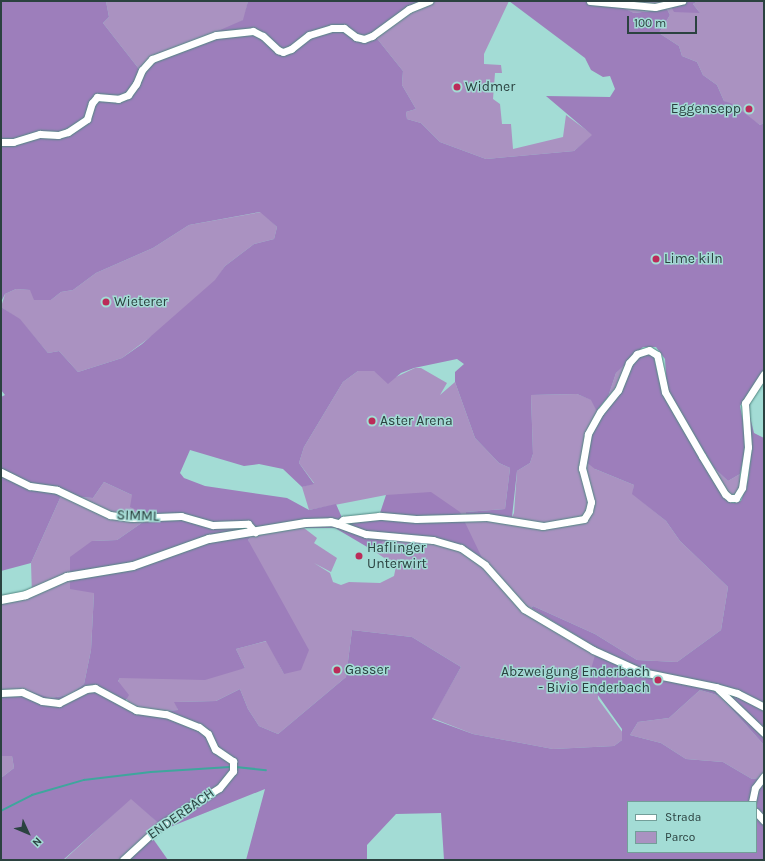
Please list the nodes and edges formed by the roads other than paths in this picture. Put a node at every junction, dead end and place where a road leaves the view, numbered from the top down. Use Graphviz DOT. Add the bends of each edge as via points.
graph roads {
  1 [pos="429,1"];
  2 [pos="590,1"];
  3 [pos="682,1"];
  4 [pos="1,142"];
  5 [pos="764,374"];
  6 [pos="1,472"];
  7 [pos="338,524"];
  8 [pos="255,532"];
  9 [pos="1,600"];
  10 [pos="716,687"];
  11 [pos="1,693"];
  12 [pos="764,707"];
  13 [pos="764,733"];
  14 [pos="764,776"];
  15 [pos="752,801"];
  16 [pos="757,813"];
  17 [pos="764,821"];
  18 [pos="123,860"];
  1 -- 4 [label="street" via="409,9 364,39 356,37 344,28 332,28 309,36 283,52 253,31 216,35 152,59 142,70 128,95 118,99 94,98 88,118 68,132 58,135 40,134 13,142"];
  2 -- 3 [label="street" via="655,6"];
  5 -- 7 [label="street" via="745,403 748,447 742,488 736,498 730,498 725,494 702,456 665,392 657,355 649,350 637,354 629,363 618,390 600,412 588,434 582,468 591,502 584,519 543,526 487,517 416,519 379,516 343,520"];
  6 -- 8 [label="street, SIMML" via="30,486 57,490 110,514 132,518 181,516 213,525 248,524"];
  7 -- 8 [label="main road" via="306,523"];
  7 -- 10 [label="street" via="366,534 433,540 461,548 485,565 524,609 593,650 656,676"];
  8 -- 9 [label="main road" via="192,544 133,566 67,577 26,595"];
  10 -- 12 [label="street" via="737,693"];
  10 -- 13 [label="street"];
  11 -- 18 [label="street, ENDERBACH" via="26,693 42,701 59,703 86,689 95,688 136,710 166,714 205,731 215,749 232,760 234,768 214,792 162,824"];
  14 -- 15 [label="street" via="755,788"];
  16 -- 17 [label="street"];
}
